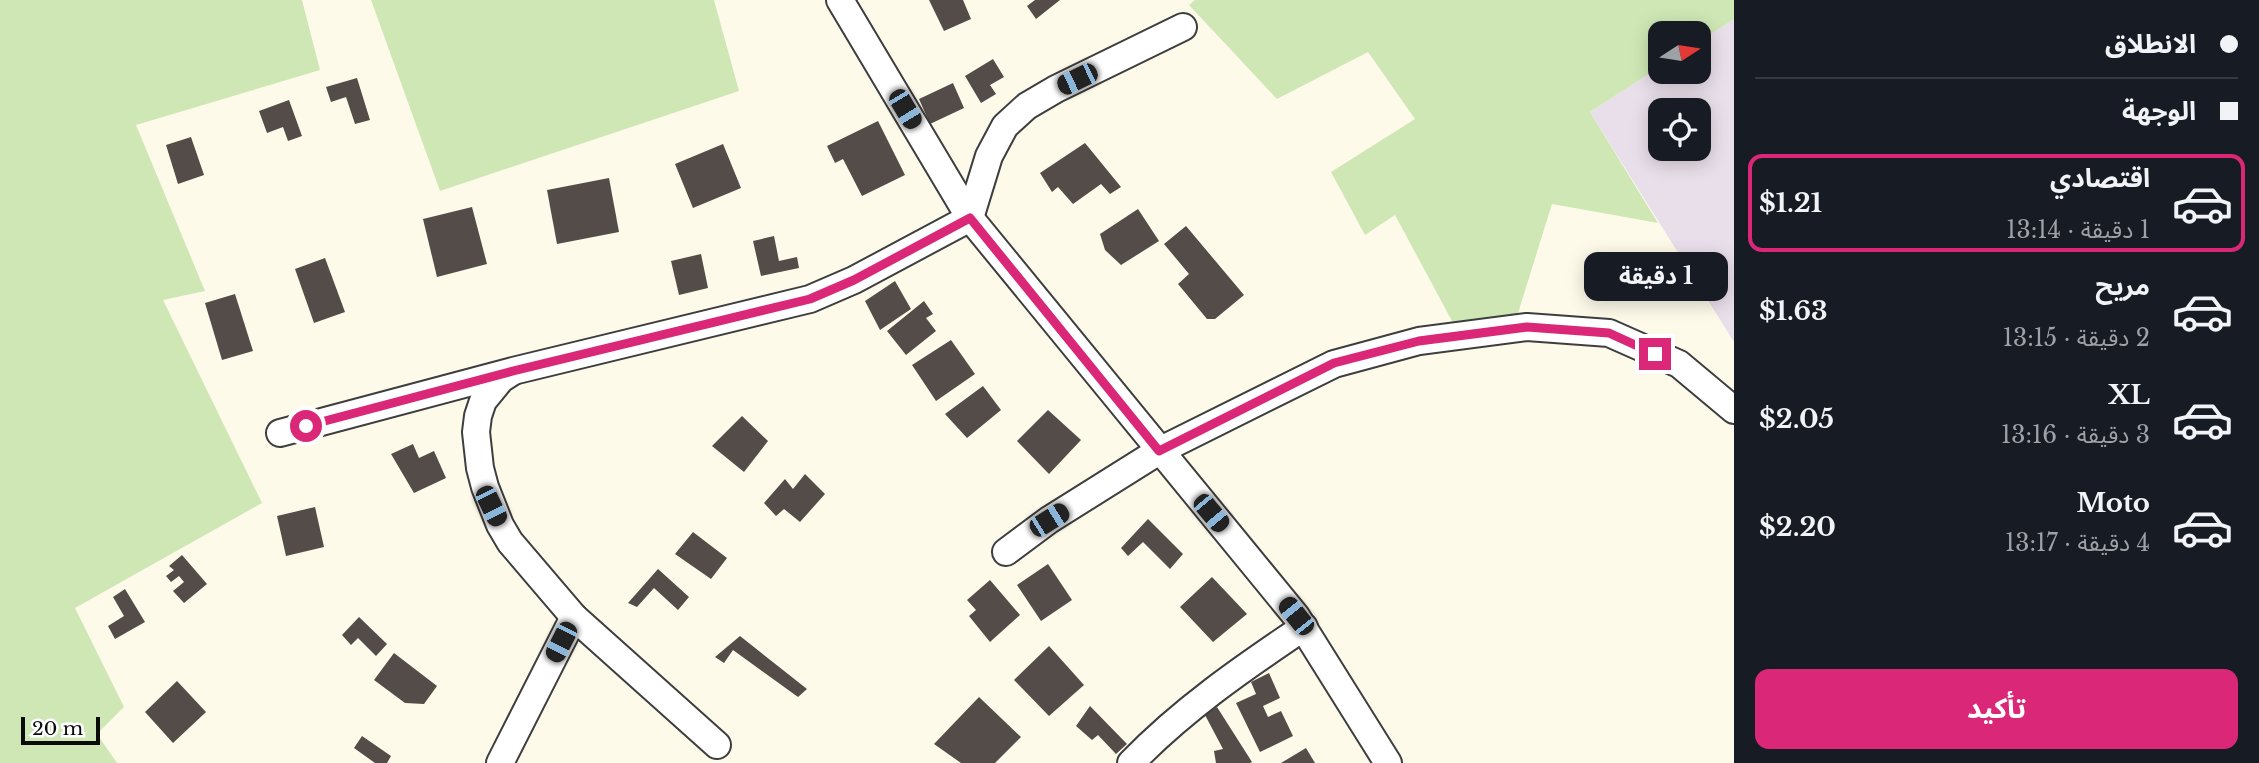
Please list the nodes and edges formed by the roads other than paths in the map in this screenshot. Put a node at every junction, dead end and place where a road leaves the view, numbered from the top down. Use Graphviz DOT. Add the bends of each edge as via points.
graph roads {
  1 [pos="841,0"];
  2 [pos="1183,27"];
  3 [pos="970,218"];
  4 [pos="513,371"];
  5 [pos="1734,410"];
  6 [pos="280,433"];
  7 [pos="1159,451"];
  8 [pos="1006,552"];
  9 [pos="574,617"];
  10 [pos="1304,627"];
  11 [pos="717,745"];
  12 [pos="499,763"];
  13 [pos="1131,763"];
  14 [pos="1388,763"];
  1 -- 3 [label="street"];
  2 -- 3 [label="street" via="1027,106 1005,126 989,156"];
  3 -- 4 [label="street" via="810,299"];
  3 -- 7 [label="street"];
  4 -- 6 [label="street"];
  4 -- 9 [label="street" via="491,389 478,416 475,432 480,468 491,506 510,542"];
  5 -- 7 [label="street" via="1678,364 1609,333 1527,327 1419,341 1334,363"];
  7 -- 8 [label="street"];
  7 -- 10 [label="street"];
  9 -- 11 [label="street"];
  9 -- 12 [label="street"];
  10 -- 13 [label="street" via="1164,730"];
  10 -- 14 [label="street"];
}
